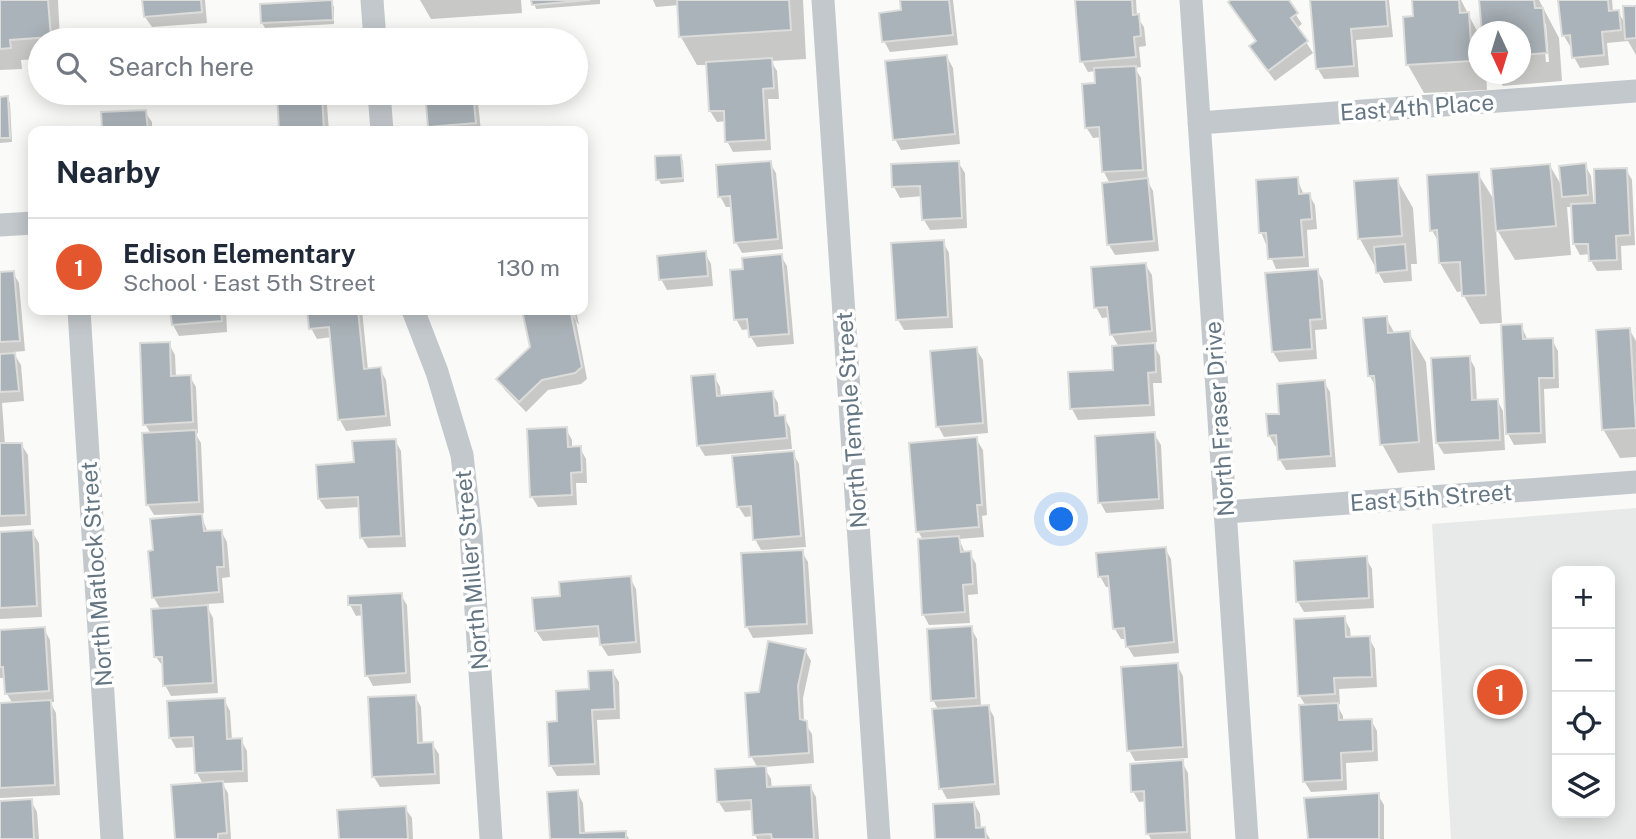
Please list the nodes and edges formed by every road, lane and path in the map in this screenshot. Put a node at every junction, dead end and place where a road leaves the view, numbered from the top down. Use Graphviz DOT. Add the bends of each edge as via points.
graph roads {
  1 [pos="372,0"];
  2 [pos="823,0"];
  3 [pos="1191,0"];
  4 [pos="374,28"];
  5 [pos="1636,91"];
  6 [pos="380,105"];
  7 [pos="1199,123"];
  8 [pos="382,126"];
  9 [pos="28,223"];
  10 [pos="0,225"];
  11 [pos="79,315"];
  12 [pos="415,315"];
  13 [pos="1636,482"];
  14 [pos="1226,512"];
  15 [pos="112,839"];
  16 [pos="491,839"];
  17 [pos="879,839"];
  18 [pos="1247,839"];
  1 -- 4 [label="street"];
  2 -- 17 [label="street, North Temple Street"];
  3 -- 7 [label="street, North Fraser Drive"];
  5 -- 7 [label="street, East 4th Place"];
  6 -- 8 [label="street"];
  7 -- 14 [label="street, North Fraser Drive"];
  9 -- 10 [label="street"];
  11 -- 15 [label="street, North Matlock Street"];
  12 -- 16 [label="street, North Miller Street" via="461,455 471,534"];
  13 -- 14 [label="street, East 5th Street"];
  14 -- 18 [label="street, North Fraser Drive"];
}
